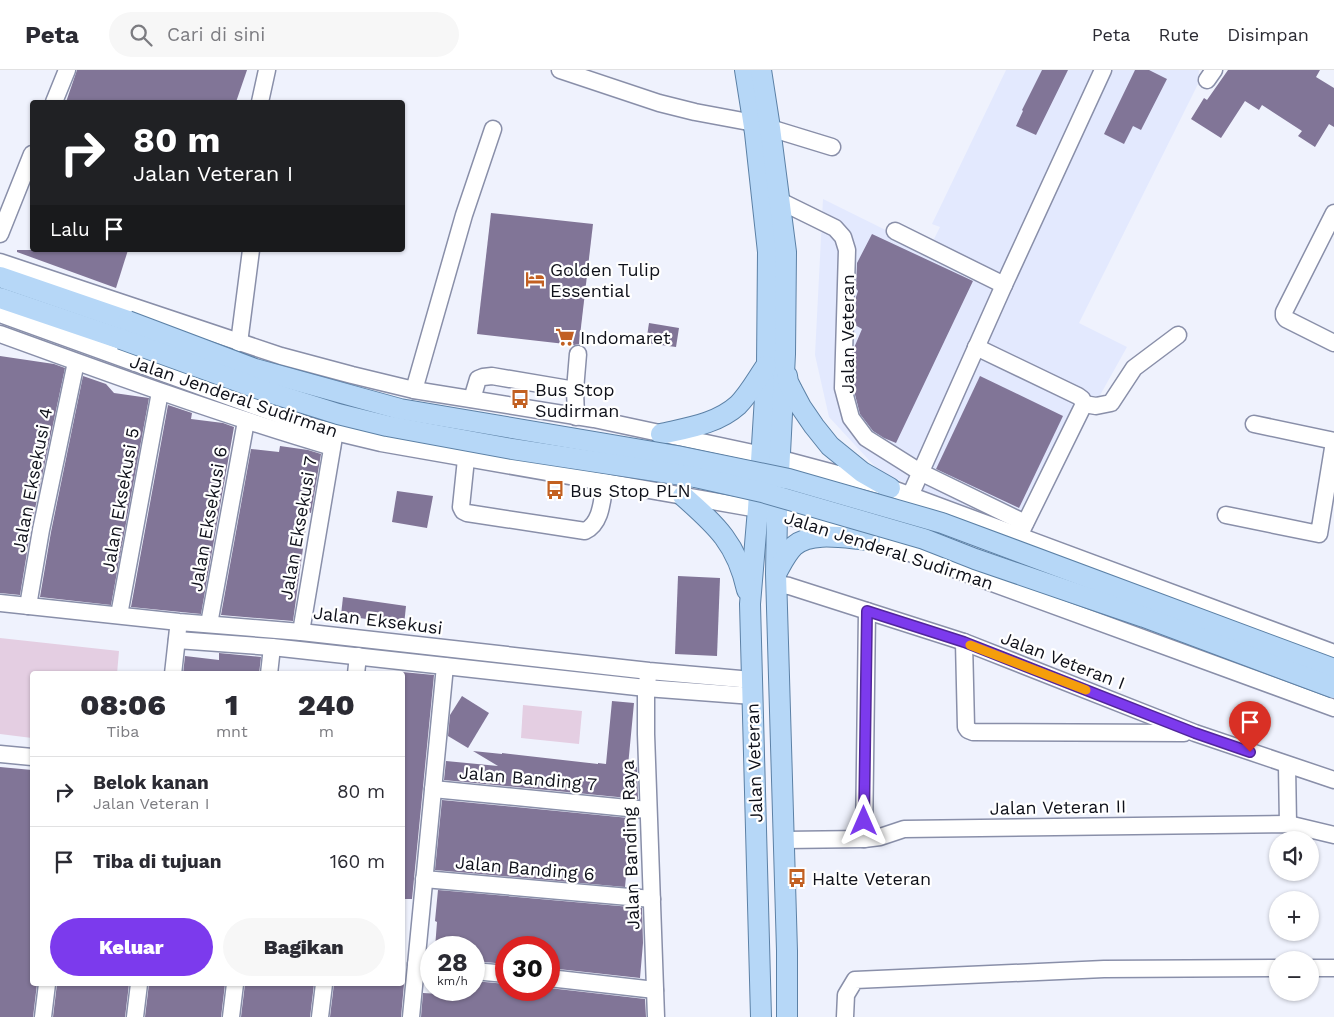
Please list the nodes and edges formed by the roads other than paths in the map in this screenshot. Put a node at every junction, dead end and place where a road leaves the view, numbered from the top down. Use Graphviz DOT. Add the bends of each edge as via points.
graph roads {
  1 [pos="67,70"];
  2 [pos="267,70"];
  3 [pos="560,70"];
  4 [pos="745,70"];
  5 [pos="761,70"];
  6 [pos="1103,70"];
  7 [pos="55,100"];
  8 [pos="260,100"];
  9 [pos="762,125"];
  10 [pos="493,129"];
  11 [pos="832,147"];
  12 [pos="30,159"];
  13 [pos="780,201"];
  14 [pos="1334,213"];
  15 [pos="895,231"];
  16 [pos="0,234"];
  17 [pos="251,252"];
  18 [pos="0,262"];
  19 [pos="0,277"];
  20 [pos="1004,285"];
  21 [pos="0,298"];
  22 [pos="0,314"];
  23 [pos="39,329"];
  24 [pos="124,330"];
  25 [pos="0,334"];
  26 [pos="1178,335"];
  27 [pos="239,343"];
  28 [pos="1334,343"];
  29 [pos="34,346"];
  30 [pos="976,347"];
  31 [pos="578,354"];
  32 [pos="785,354"];
  33 [pos="76,362"];
  34 [pos="766,365"];
  35 [pos="414,390"];
  36 [pos="575,390"];
  37 [pos="160,392"];
  38 [pos="472,399"];
  39 [pos="1084,404"];
  40 [pos="576,417"];
  41 [pos="594,419"];
  42 [pos="246,421"];
  43 [pos="1254,424"];
  44 [pos="661,434"];
  45 [pos="334,439"];
  46 [pos="1334,441"];
  47 [pos="771,457"];
  48 [pos="466,459"];
  49 [pos="920,472"];
  50 [pos="586,479"];
  51 [pos="605,482"];
  52 [pos="890,488"];
  53 [pos="683,496"];
  54 [pos="909,496"];
  55 [pos="768,511"];
  56 [pos="1226,515"];
  57 [pos="1022,529"];
  58 [pos="870,540"];
  59 [pos="891,547"];
  60 [pos="776,579"];
  61 [pos="0,604"];
  62 [pos="750,604"];
  63 [pos="28,606"];
  64 [pos="867,611"];
  65 [pos="119,616"];
  66 [pos="179,622"];
  67 [pos="210,624"];
  68 [pos="301,632"];
  69 [pos="177,640"];
  70 [pos="964,642"];
  71 [pos="272,647"];
  72 [pos="1334,653"];
  73 [pos="358,656"];
  74 [pos="445,666"];
  75 [pos="1334,669"];
  76 [pos="173,671"];
  77 [pos="269,671"];
  78 [pos="356,671"];
  79 [pos="649,671"];
  80 [pos="646,688"];
  81 [pos="752,688"];
  82 [pos="1334,688"];
  83 [pos="1334,708"];
  84 [pos="1195,733"];
  85 [pos="0,754"];
  86 [pos="30,757"];
  87 [pos="1287,765"];
  88 [pos="1334,780"];
  89 [pos="433,790"];
  90 [pos="648,810"];
  91 [pos="1288,824"];
  92 [pos="1334,834"];
  93 [pos="784,840"];
  94 [pos="864,840"];
  95 [pos="424,879"];
  96 [pos="652,900"];
  97 [pos="786,908"];
  98 [pos="759,910"];
  99 [pos="424,936"];
  100 [pos="1269,968"];
  101 [pos="1319,968"];
  102 [pos="1334,968"];
  103 [pos="560,979"];
  104 [pos="420,981"];
  105 [pos="47,986"];
  106 [pos="139,986"];
  107 [pos="235,986"];
  108 [pos="324,986"];
  109 [pos="655,990"];
  110 [pos="43,1017"];
  111 [pos="135,1017"];
  112 [pos="231,1017"];
  113 [pos="320,1017"];
  114 [pos="411,1017"];
  115 [pos="656,1017"];
  116 [pos="761,1017"];
  117 [pos="787,1017"];
  118 [pos="845,1017"];
  1 -- 7 [label="street"];
  2 -- 8 [label="street"];
  3 -- 9 [label="street" via="659,103"];
  4 -- 9 [label="main road"];
  5 -- 9 [label="main road"];
  6 -- 20 [label="street"];
  9 -- 11 [label="street"];
  9 -- 13 [label="main road"];
  9 -- 34 [label="main road" via="768,252"];
  10 -- 35 [label="street" via="464,215"];
  12 -- 16 [label="street"];
  13 -- 32 [label="main road" via="786,252"];
  13 -- 49 [label="street, Jalan Veteran" via="835,228 843,237 847,250 843,388 851,418 866,438"];
  14 -- 28 [label="street" via="1284,312 1286,319"];
  15 -- 20 [label="street"];
  17 -- 27 [label="street"];
  18 -- 27 [label="street"];
  19 -- 24 [label="main road, Jalan Jenderal Sudirman"];
  20 -- 30 [label="street"];
  21 -- 24 [label="main road, Jalan Jenderal Sudirman"];
  22 -- 23 [label="street, Jalan Jenderal Sudirman"];
  23 -- 29 [label="street"];
  23 -- 45 [label="street, Jalan Jenderal Sudirman" via="310,426"];
  24 -- 75 [label="main road, Jalan Jenderal Sudirman, bridge" via="400,409 677,456 789,479 942,524"];
  24 -- 82 [label="main road, Jalan Jenderal Sudirman, bridge" via="292,400 338,414 512,449 695,477 924,539"];
  25 -- 29 [label="street"];
  26 -- 39 [label="street" via="1134,368 1111,403"];
  27 -- 35 [label="street"];
  29 -- 33 [label="street"];
  30 -- 39 [label="street" via="1078,396"];
  30 -- 49 [label="street"];
  31 -- 36 [label="street"];
  32 -- 47 [label="main road"];
  32 -- 52 [label="main road" via="788,382 814,426 830,446 862,472"];
  33 -- 37 [label="street"];
  33 -- 63 [label="street, Jalan Eksekusi 4"];
  34 -- 44 [label="main road" via="737,406 707,423"];
  34 -- 47 [label="main road"];
  35 -- 38 [label="street"];
  36 -- 38 [label="street" via="492,376 478,379"];
  36 -- 40 [label="street"];
  37 -- 42 [label="street"];
  37 -- 65 [label="street, Jalan Eksekusi 5"];
  38 -- 40 [label="street"];
  39 -- 57 [label="street"];
  40 -- 41 [label="street"];
  41 -- 44 [label="street"];
  41 -- 50 [label="street" via="605,436 606,457 603,468"];
  42 -- 45 [label="street"];
  42 -- 67 [label="street, Jalan Eksekusi 6"];
  43 -- 46 [label="street"];
  44 -- 47 [label="street"];
  45 -- 48 [label="street, Jalan Jenderal Sudirman"];
  45 -- 68 [label="street, Jalan Eksekusi 7"];
  46 -- 56 [label="street" via="1319,534"];
  47 -- 52 [label="street"];
  47 -- 55 [label="main road"];
  48 -- 50 [label="street, Jalan Jenderal Sudirman"];
  48 -- 51 [label="street" via="461,507 467,513 586,531 596,523"];
  49 -- 54 [label="street"];
  49 -- 57 [label="street, Jalan Veteran"];
  50 -- 51 [label="street, Jalan Jenderal Sudirman"];
  51 -- 53 [label="street, Jalan Jenderal Sudirman"];
  52 -- 54 [label="street"];
  53 -- 55 [label="street, Jalan Jenderal Sudirman"];
  53 -- 62 [label="main road" via="728,541 741,569"];
  54 -- 57 [label="street"];
  54 -- 59 [label="street"];
  55 -- 58 [label="street, Jalan Jenderal Sudirman"];
  55 -- 60 [label="main road, Jalan Veteran"];
  55 -- 62 [label="main road, Jalan Veteran"];
  57 -- 72 [label="street"];
  58 -- 59 [label="street, Jalan Jenderal Sudirman"];
  58 -- 60 [label="main road" via="820,536 805,539 786,556"];
  59 -- 83 [label="street, Jalan Jenderal Sudirman"];
  60 -- 64 [label="street, Jalan Veteran I"];
  60 -- 93 [label="main road, Jalan Veteran"];
  61 -- 63 [label="street, Jalan Eksekusi"];
  62 -- 81 [label="main road, Jalan Veteran"];
  63 -- 65 [label="street, Jalan Eksekusi"];
  64 -- 70 [label="street, Jalan Veteran I"];
  64 -- 94 [label="street"];
  65 -- 66 [label="street, Jalan Eksekusi"];
  66 -- 67 [label="street, Jalan Eksekusi"];
  66 -- 69 [label="street"];
  67 -- 68 [label="street, Jalan Eksekusi"];
  68 -- 79 [label="street, Jalan Eksekusi"];
  69 -- 71 [label="street"];
  69 -- 76 [label="street"];
  70 -- 84 [label="street, Jalan Veteran I"];
  70 -- 84 [label="street" via="966,727 973,732"];
  71 -- 73 [label="street"];
  71 -- 77 [label="street"];
  73 -- 74 [label="street"];
  73 -- 78 [label="street"];
  74 -- 80 [label="street"];
  74 -- 89 [label="street"];
  79 -- 80 [label="street, Jalan Banding Raya"];
  79 -- 81 [label="street, Jalan Eksekusi"];
  80 -- 81 [label="street"];
  80 -- 90 [label="street, Jalan Banding Raya"];
  81 -- 98 [label="main road, Jalan Veteran"];
  84 -- 87 [label="street, Jalan Veteran I"];
  85 -- 86 [label="street"];
  87 -- 88 [label="street, Jalan Veteran I"];
  87 -- 91 [label="street"];
  89 -- 90 [label="street, Jalan Banding 7"];
  89 -- 95 [label="street"];
  90 -- 96 [label="street, Jalan Banding Raya"];
  91 -- 92 [label="street, Jalan Veteran II"];
  91 -- 94 [label="street, Jalan Veteran II" via="904,829"];
  93 -- 94 [label="street, Jalan Veteran II"];
  93 -- 97 [label="main road, Jalan Veteran"];
  95 -- 96 [label="street, Jalan Banding 6"];
  95 -- 99 [label="street"];
  96 -- 109 [label="street, Jalan Banding Raya"];
  97 -- 98 [label="main road"];
  97 -- 117 [label="main road, Jalan Veteran"];
  98 -- 116 [label="main road, Jalan Veteran"];
  100 -- 118 [label="street" via="1104,969 855,980 846,995"];
  101 -- 102 [label="street"];
  103 -- 109 [label="street"];
  104 -- 114 [label="street"];
  105 -- 110 [label="street"];
  106 -- 111 [label="street"];
  107 -- 112 [label="street"];
  108 -- 113 [label="street"];
  109 -- 115 [label="street, Jalan Banding Raya"];
}
